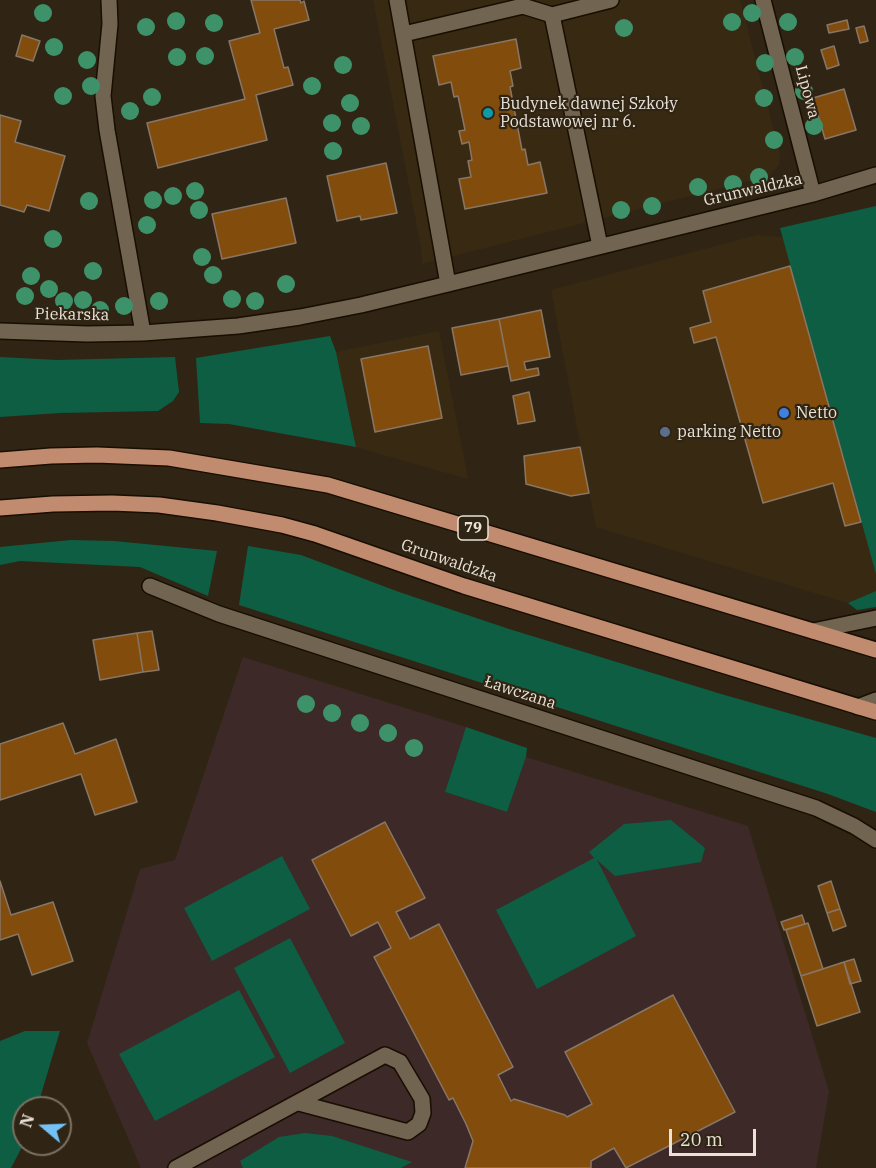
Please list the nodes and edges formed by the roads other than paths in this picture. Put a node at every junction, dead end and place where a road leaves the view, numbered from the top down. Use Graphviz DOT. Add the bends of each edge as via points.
graph roads {
  1 [pos="109,0"];
  2 [pos="397,0"];
  3 [pos="611,0"];
  4 [pos="764,0"];
  5 [pos="552,15"];
  6 [pos="404,34"];
  7 [pos="876,176"];
  8 [pos="813,194"];
  9 [pos="600,246"];
  10 [pos="448,284"];
  11 [pos="0,331"];
  12 [pos="143,333"];
  13 [pos="0,460"];
  14 [pos="0,508"];
  15 [pos="150,586"];
  16 [pos="876,618"];
  17 [pos="813,631"];
  18 [pos="876,650"];
  19 [pos="876,700"];
  20 [pos="858,707"];
  21 [pos="876,712"];
  22 [pos="876,840"];
  23 [pos="298,1103"];
  24 [pos="176,1168"];
  1 -- 12 [label="street" via="103,96"];
  2 -- 6 [label="street"];
  3 -- 5 [label="street"];
  4 -- 8 [label="street, Lipowa"];
  5 -- 6 [label="street" via="524,6"];
  5 -- 9 [label="street"];
  6 -- 10 [label="street"];
  7 -- 8 [label="street, Grunwaldzka"];
  8 -- 9 [label="street, Grunwaldzka"];
  9 -- 10 [label="street, Grunwaldzka"];
  10 -- 12 [label="street, Grunwaldzka" via="300,317"];
  11 -- 12 [label="street, Piekarska"];
  13 -- 17 [label="main road, 79" via="97,455 169,458 328,485"];
  14 -- 20 [label="main road, Grunwaldzka" via="112,502 182,508 282,525 464,586"];
  15 -- 22 [label="street, Ławczana" via="219,614 816,808"];
  16 -- 17 [label="street"];
  17 -- 18 [label="main road, 79"];
  19 -- 20 [label="street"];
  20 -- 21 [label="main road, Grunwaldzka"];
  23 -- 23 [label="street" via="386,1055 400,1062 422,1099 423,1113 419,1124 408,1132"];
  23 -- 24 [label="street"];
}
